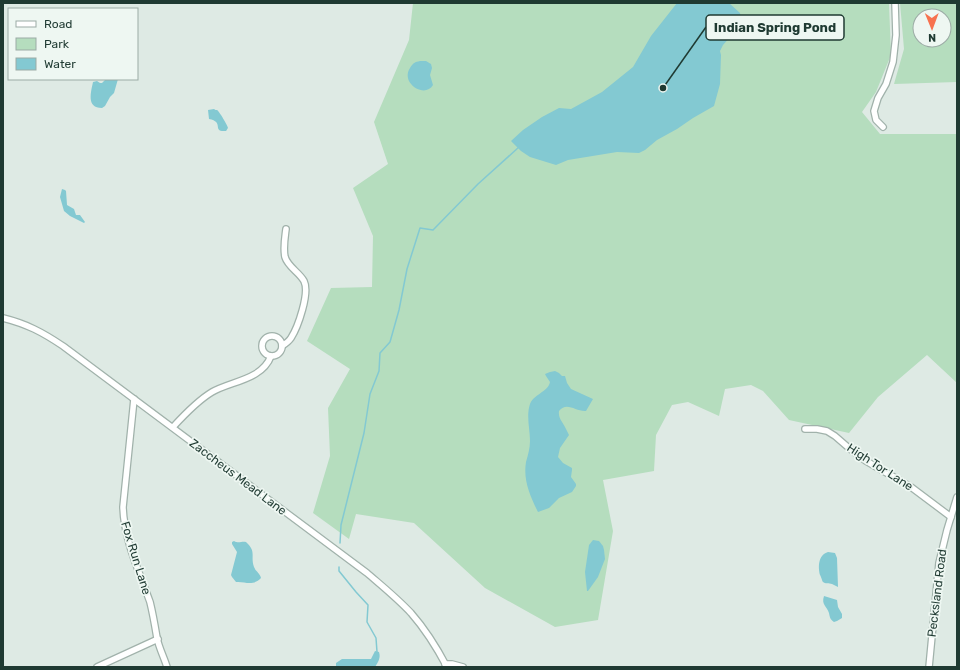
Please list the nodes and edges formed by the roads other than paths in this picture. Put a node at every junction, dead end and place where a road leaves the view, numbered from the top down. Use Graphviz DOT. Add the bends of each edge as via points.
graph roads {
  1 [pos="895,3"];
  2 [pos="883,127"];
  3 [pos="286,229"];
  4 [pos="3,318"];
  5 [pos="282,346"];
  6 [pos="271,356"];
  7 [pos="134,399"];
  8 [pos="173,428"];
  9 [pos="805,429"];
  10 [pos="957,497"];
  11 [pos="951,517"];
  12 [pos="158,639"];
  13 [pos="446,666"];
  14 [pos="98,667"];
  15 [pos="167,667"];
  16 [pos="463,667"];
  17 [pos="929,667"];
  1 -- 2 [label="street" via="896,34 893,62 874,111 876,120"];
  3 -- 5 [label="street" via="287,263 304,281 306,288 298,323 291,338"];
  4 -- 7 [label="street, Zaccheus Mead Lane" via="17,321 45,334"];
  5 -- 6 [label="street" via="280,353"];
  5 -- 6 [label="street" via="276,337 271,336 264,340 263,351"];
  6 -- 8 [label="street" via="267,365 256,373 212,392 184,414"];
  7 -- 8 [label="street, Zaccheus Mead Lane"];
  7 -- 12 [label="street, Fox Run Lane" via="124,519 126,534 151,606"];
  8 -- 13 [label="street, Zaccheus Mead Lane" via="389,592 431,639"];
  9 -- 11 [label="street, High Tor Lane" via="827,431 866,461 912,487"];
  10 -- 11 [label="street, Pecksland Road"];
  11 -- 17 [label="street, Pecksland Road" via="939,563"];
  12 -- 14 [label="street"];
  12 -- 15 [label="street, Fox Run Lane"];
  13 -- 16 [label="street" via="452,664"];
}
